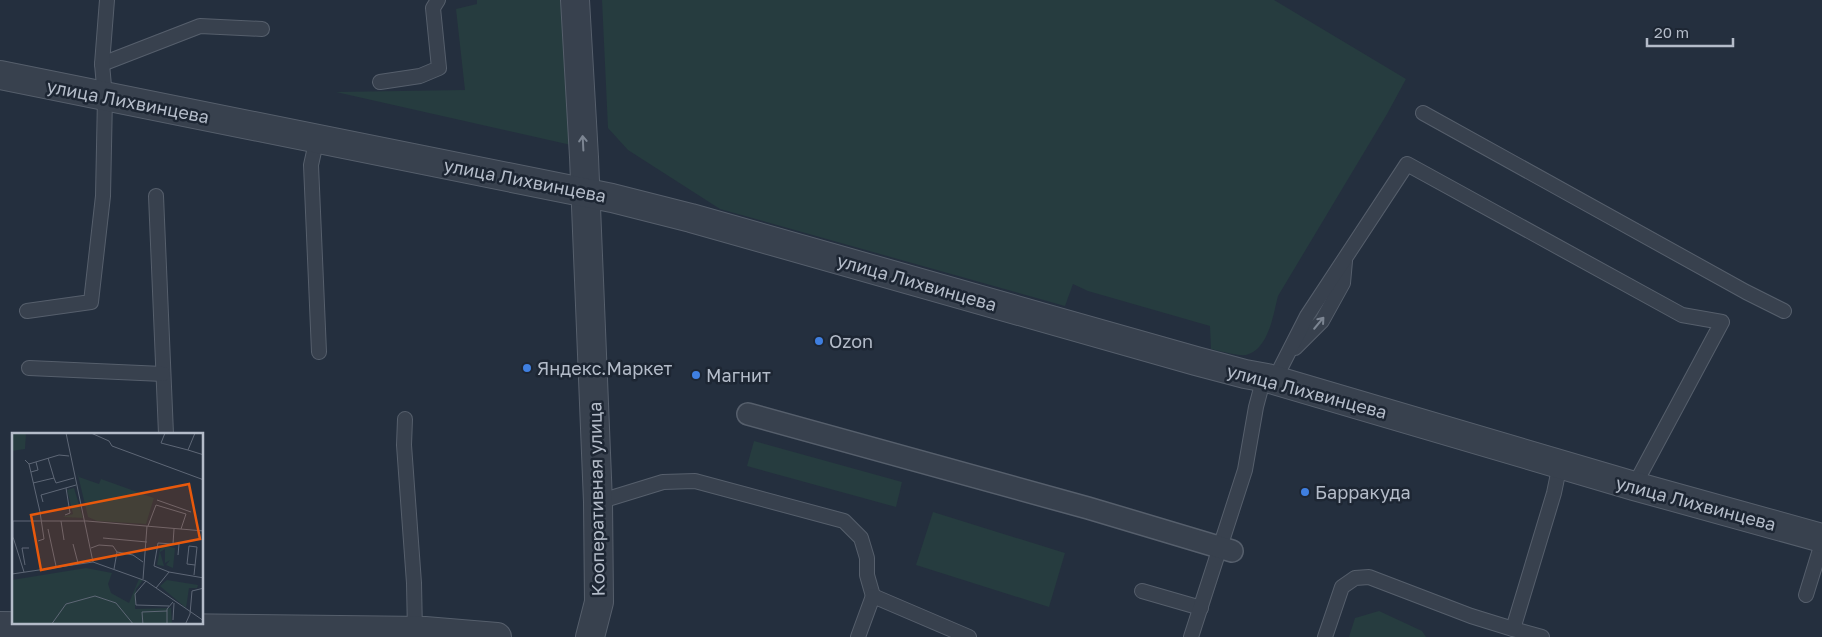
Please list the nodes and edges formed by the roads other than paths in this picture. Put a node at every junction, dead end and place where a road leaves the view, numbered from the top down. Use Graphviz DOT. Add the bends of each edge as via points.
graph roads {
  1 [pos="107,0"];
  2 [pos="438,0"];
  3 [pos="575,0"];
  4 [pos="262,29"];
  5 [pos="102,64"];
  6 [pos="0,75"];
  7 [pos="380,82"];
  8 [pos="105,97"];
  9 [pos="1423,113"];
  10 [pos="317,138"];
  11 [pos="584,192"];
  12 [pos="156,196"];
  13 [pos="27,310"];
  14 [pos="1784,311"];
  15 [pos="319,352"];
  16 [pos="29,368"];
  17 [pos="1276,372"];
  18 [pos="163,374"];
  19 [pos="748,414"];
  20 [pos="405,419"];
  21 [pos="166,433"];
  22 [pos="1560,464"];
  23 [pos="1634,486"];
  24 [pos="598,502"];
  25 [pos="1822,538"];
  26 [pos="1822,543"];
  27 [pos="1227,549"];
  28 [pos="1142,591"];
  29 [pos="1806,595"];
  30 [pos="873,596"];
  31 [pos="1201,608"];
  32 [pos="0,626"];
  33 [pos="174,626"];
  34 [pos="1513,629"];
  35 [pos="415,632"];
  36 [pos="497,637"];
  37 [pos="590,637"];
  38 [pos="858,637"];
  39 [pos="969,637"];
  40 [pos="1191,637"];
  41 [pos="1325,637"];
  42 [pos="1542,637"];
  1 -- 5 [label="lane"];
  2 -- 7 [label="lane" via="433,8 439,68 420,76"];
  11 -- 3 [label="street, Кооперативная улица, one-way"];
  4 -- 5 [label="lane" via="200,26"];
  5 -- 8 [label="lane"];
  6 -- 8 [label="street, улица Лихвинцева"];
  8 -- 10 [label="street, улица Лихвинцева"];
  8 -- 13 [label="lane" via="102,196 91,302"];
  9 -- 14 [label="lane"];
  10 -- 11 [label="street, улица Лихвинцева"];
  10 -- 15 [label="lane" via="311,165"];
  11 -- 17 [label="street, улица Лихвинцева" via="691,218 1245,374"];
  11 -- 24 [label="street, Кооперативная улица"];
  12 -- 18 [label="lane"];
  16 -- 18 [label="lane"];
  17 -- 22 [label="street, улица Лихвинцева"];
  17 -- 23 [label="lane" via="1307,316 1337,281 1345,258 1406,164 1682,316 1722,322"];
  17 -- 27 [label="lane" via="1256,407"];
  18 -- 21 [label="lane"];
  19 -- 27 [label="street"];
  20 -- 35 [label="lane"];
  22 -- 23 [label="street, улица Лихвинцева"];
  22 -- 34 [label="lane"];
  23 -- 25 [label="street, улица Лихвинцева"];
  24 -- 30 [label="lane" via="663,482 695,481 844,521 861,538"];
  24 -- 37 [label="street, Кооперативная улица" via="599,602"];
  26 -- 29 [label="lane"];
  27 -- 31 [label="lane"];
  28 -- 31 [label="lane"];
  30 -- 38 [label="lane"];
  30 -- 39 [label="lane"];
  31 -- 40 [label="lane"];
  32 -- 33 [label="street"];
  33 -- 35 [label="street"];
  34 -- 41 [label="lane" via="1369,577 1355,578 1342,587"];
  34 -- 42 [label="lane"];
  35 -- 36 [label="street"];
}
